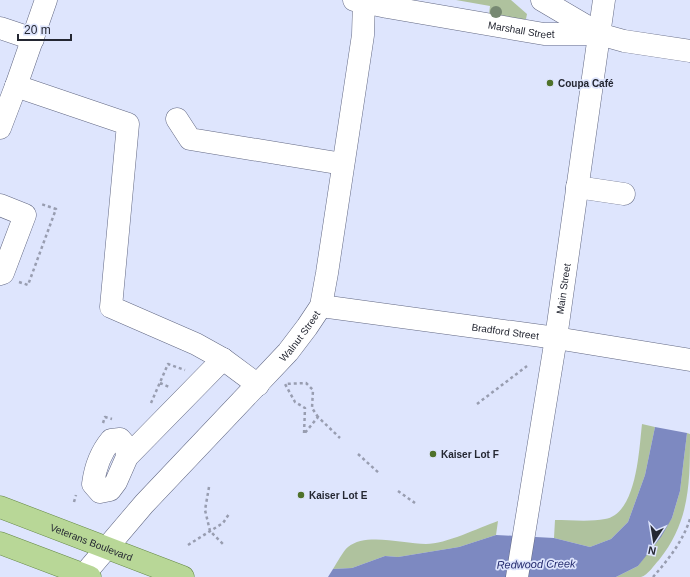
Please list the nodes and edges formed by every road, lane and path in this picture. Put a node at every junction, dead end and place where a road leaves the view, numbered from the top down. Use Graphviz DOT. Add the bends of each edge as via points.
graph roads {
  1 [pos="46,0"];
  2 [pos="542,0"];
  3 [pos="604,0"];
  4 [pos="360,1"];
  5 [pos="0,28"];
  6 [pos="599,34"];
  7 [pos="32,40"];
  8 [pos="690,51"];
  9 [pos="12,82"];
  10 [pos="177,118"];
  11 [pos="0,128"];
  12 [pos="343,164"];
  13 [pos="577,187"];
  14 [pos="624,194"];
  15 [pos="0,205"];
  16 [pos="0,274"];
  17 [pos="321,306"];
  18 [pos="556,338"];
  19 [pos="222,359"];
  20 [pos="690,360"];
  21 [pos="527,366"];
  22 [pos="181,376"];
  23 [pos="160,383"];
  24 [pos="258,385"];
  25 [pos="166,393"];
  26 [pos="478,404"];
  27 [pos="149,408"];
  28 [pos="305,408"];
  29 [pos="312,408"];
  30 [pos="318,417"];
  31 [pos="112,419"];
  32 [pos="103,424"];
  33 [pos="340,438"];
  34 [pos="358,454"];
  35 [pos="126,457"];
  36 [pos="380,474"];
  37 [pos="79,488"];
  38 [pos="208,488"];
  39 [pos="398,491"];
  40 [pos="74,502"];
  41 [pos="415,503"];
  42 [pos="0,507"];
  43 [pos="229,514"];
  44 [pos="690,519"];
  45 [pos="210,531"];
  46 [pos="0,543"];
  47 [pos="223,544"];
  48 [pos="188,545"];
  49 [pos="106,548"];
  50 [pos="84,576"];
  51 [pos="183,577"];
  52 [pos="517,577"];
  53 [pos="653,577"];
  1 -- 7 [label="street"];
  2 -- 6 [label="street"];
  3 -- 6 [label="street, Main Street"];
  4 -- 6 [label="street, Marshall Street" via="544,34"];
  4 -- 12 [label="street, Walnut Street" via="363,35"];
  5 -- 7 [label="street"];
  6 -- 8 [label="street, Marshall Street" via="624,41"];
  6 -- 13 [label="street, Main Street"];
  7 -- 9 [label="street"];
  9 -- 11 [label="street"];
  9 -- 19 [label="street" via="128,124 111,307 196,344"];
  10 -- 12 [label="street" via="190,139"];
  12 -- 17 [label="street, Walnut Street"];
  13 -- 14 [label="street"];
  13 -- 18 [label="street, Main Street"];
  15 -- 16 [label="street" via="26,215 3,273"];
  17 -- 18 [label="street, Bradford Street"];
  17 -- 24 [label="street, Walnut Street" via="288,352"];
  18 -- 20 [label="street, Bradford Street"];
  18 -- 52 [label="street, Main Street"];
  19 -- 24 [label="street"];
  19 -- 35 [label="street"];
  21 -- 26 [label="path"];
  22 -- 23 [label="path" via="186,370 168,364"];
  23 -- 25 [label="path" via="171,388"];
  23 -- 27 [label="path"];
  24 -- 49 [label="street, Walnut Street" via="144,504"];
  28 -- 29 [label="path"];
  28 -- 29 [label="path" via="295,402 285,384 306,383 313,390"];
  28 -- 30 [label="path" via="304,434"];
  29 -- 30 [label="path"];
  30 -- 33 [label="path"];
  31 -- 32 [label="path" via="106,417"];
  34 -- 36 [label="path"];
  37 -- 40 [label="path"];
  38 -- 45 [label="path" via="205,510"];
  39 -- 41 [label="path"];
  42 -- 49 [label="main road, Veterans Boulevard"];
  43 -- 45 [label="path" via="223,523"];
  44 -- 53 [label="path" via="679,542"];
  45 -- 47 [label="path"];
  45 -- 48 [label="path"];
  46 -- 50 [label="main road"];
  49 -- 50 [label="street, Walnut Street"];
  49 -- 51 [label="main road, Veterans Boulevard"];
}
